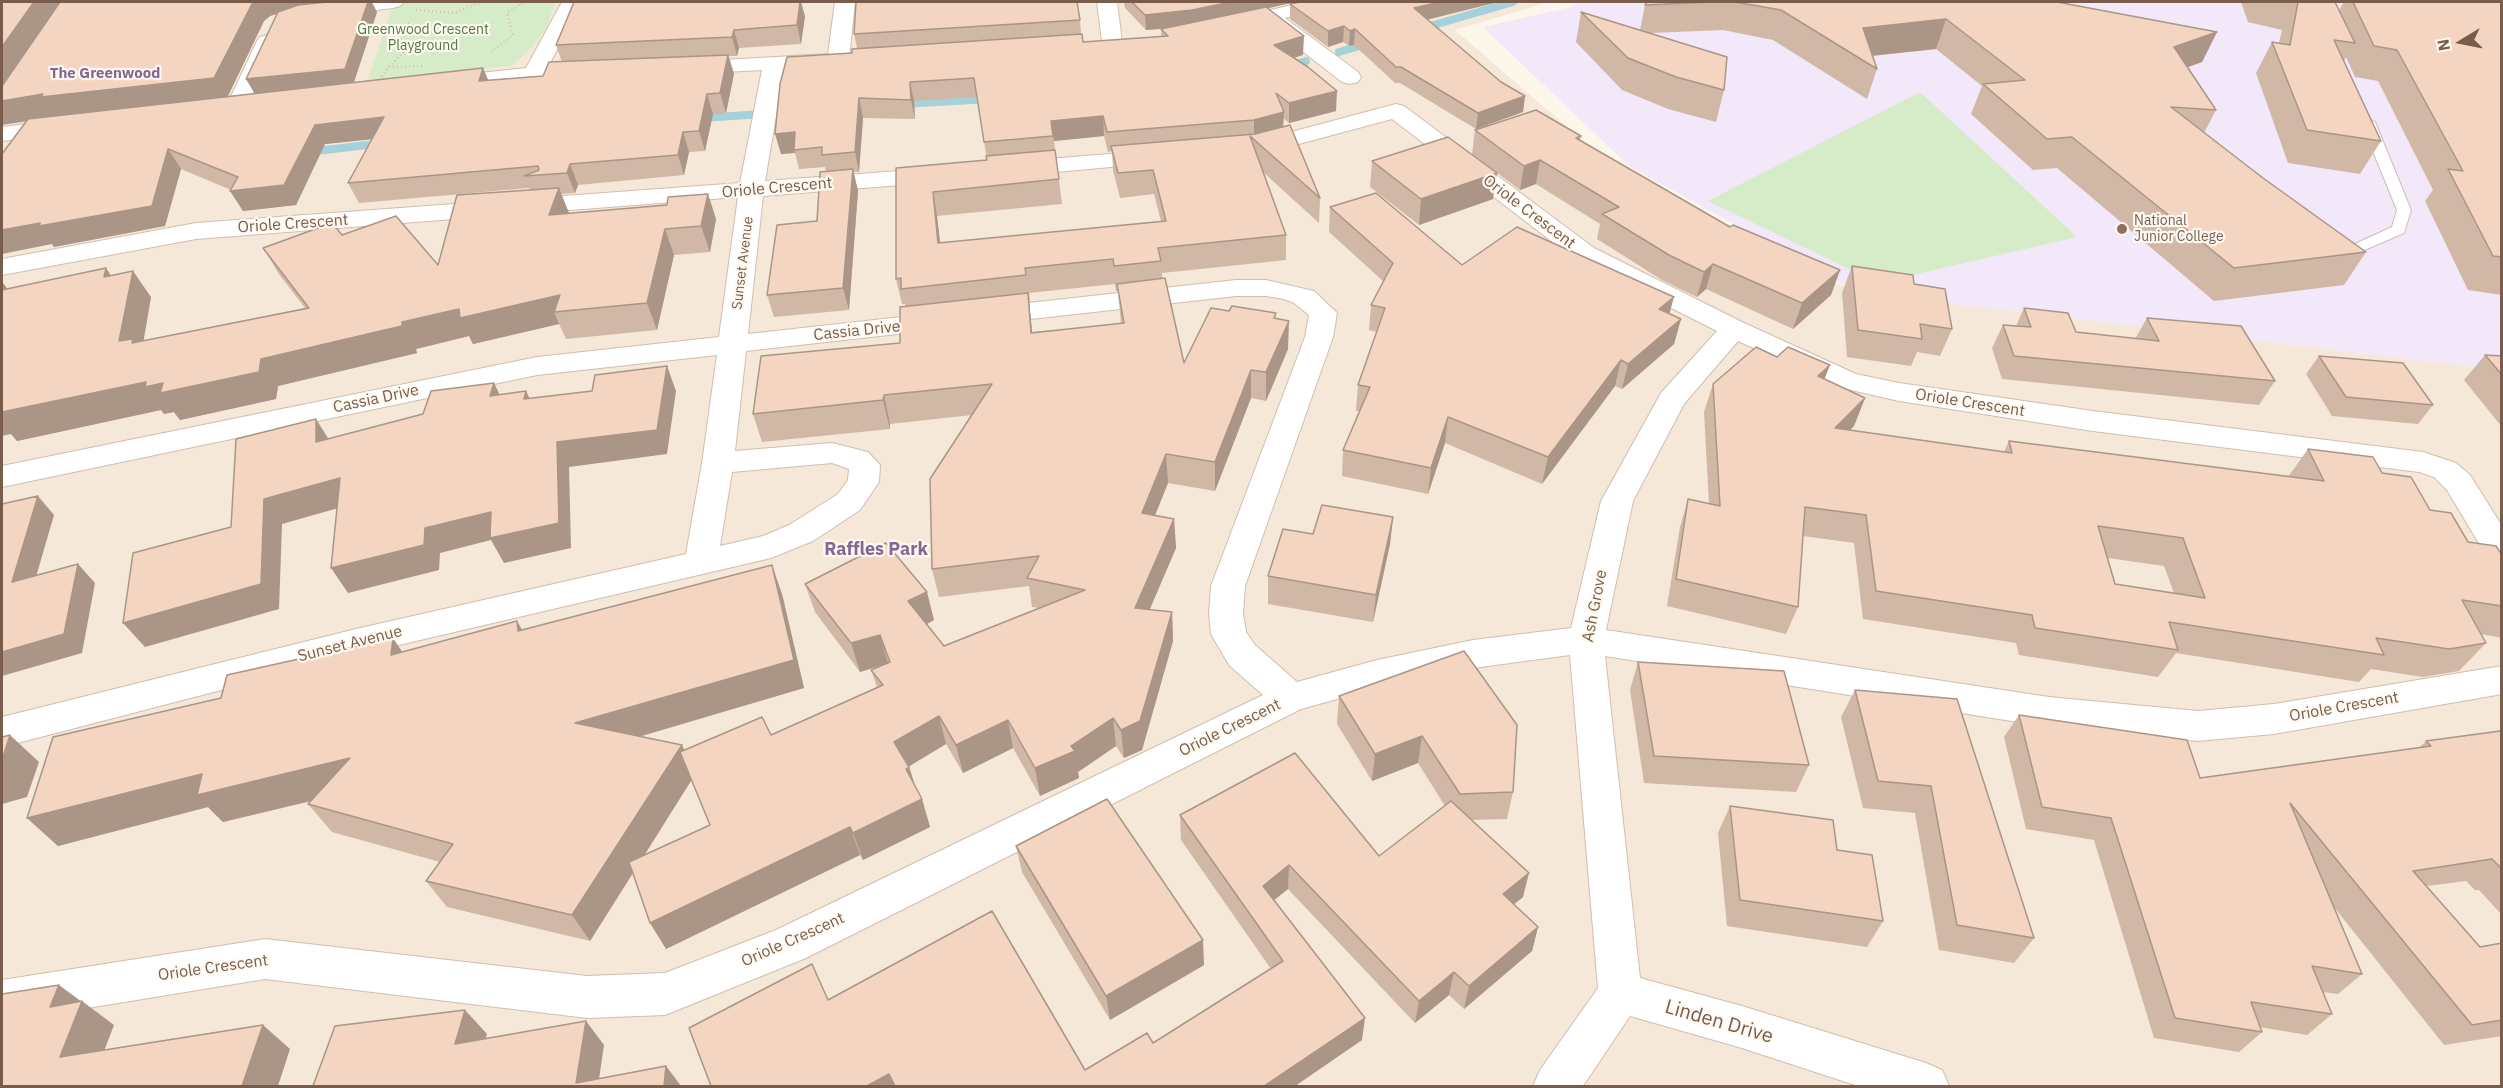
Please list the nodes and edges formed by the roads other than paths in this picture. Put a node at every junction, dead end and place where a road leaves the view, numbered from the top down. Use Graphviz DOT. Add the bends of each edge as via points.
graph roads {
  1 [pos="572,2"];
  2 [pos="845,2"];
  3 [pos="1107,2"];
  4 [pos="1326,2"];
  5 [pos="396,11"];
  6 [pos="315,12"];
  7 [pos="1270,16"];
  8 [pos="278,22"];
  9 [pos="1215,29"];
  10 [pos="1136,41"];
  11 [pos="1112,42"];
  12 [pos="1089,44"];
  13 [pos="862,58"];
  14 [pos="838,59"];
  15 [pos="774,64"];
  16 [pos="668,68"];
  17 [pos="612,71"];
  18 [pos="534,74"];
  19 [pos="428,76"];
  20 [pos="1350,77"];
  21 [pos="260,104"];
  22 [pos="2361,105"];
  23 [pos="82,124"];
  24 [pos="2,134"];
  25 [pos="1232,151"];
  26 [pos="1184,155"];
  27 [pos="995,170"];
  28 [pos="959,173"];
  29 [pos="751,190"];
  30 [pos="2362,246"];
  31 [pos="2,267"];
  32 [pos="1734,329"];
  33 [pos="734,344"];
  34 [pos="718,463"];
  35 [pos="2,476"];
  36 [pos="2502,554"];
  37 [pos="701,563"];
  38 [pos="1586,640"];
  39 [pos="2502,680"];
  40 [pos="1291,698"];
  41 [pos="2,732"];
  42 [pos="1620,993"];
  43 [pos="2,1001"];
  44 [pos="1557,1086"];
  45 [pos="1926,1086"];
  1 -- 18 [label="street"];
  2 -- 14 [label="street"];
  3 -- 11 [label="street"];
  4 -- 7 [label="street"];
  5 -- 6 [label="street"];
  7 -- 9 [label="street"];
  7 -- 20 [label="street"];
  8 -- 21 [label="street" via="226,108"];
  10 -- 11 [label="street"];
  11 -- 12 [label="street"];
  13 -- 14 [label="street"];
  14 -- 15 [label="street"];
  15 -- 16 [label="street"];
  15 -- 29 [label="street, Sunset Avenue"];
  17 -- 18 [label="street"];
  18 -- 19 [label="street"];
  22 -- 30 [label="lane" via="2404,210 2399,230"];
  23 -- 24 [label="street"];
  25 -- 32 [label="street, Oriole Crescent" via="1255,149 1396,111 1585,254"];
  26 -- 27 [label="street"];
  28 -- 29 [label="street, Oriole Crescent"];
  29 -- 31 [label="street, Oriole Crescent" via="196,231"];
  29 -- 33 [label="street, Sunset Avenue"];
  32 -- 36 [label="street, Oriole Crescent" via="1848,381 1899,392 2093,421 2423,462 2445,470 2459,483"];
  32 -- 38 [label="street, Ash Grove" via="1671,400 1617,501"];
  33 -- 34 [label="street, Sunset Avenue"];
  33 -- 35 [label="street, Cassia Drive" via="537,366"];
  33 -- 40 [label="street, Cassia Drive" via="1236,288 1266,288 1304,297 1323,313 1318,337 1228,586 1226,614 1228,634 1242,655"];
  34 -- 37 [label="street, Sunset Avenue"];
  34 -- 37 [label="street, Sunset Avenue" via="832,453 857,459 864,465 865,473 849,502 801,533 771,546"];
  37 -- 41 [label="street, Sunset Avenue" via="356,642"];
  38 -- 39 [label="street, Oriole Crescent" via="2049,712 2198,726 2274,719"];
  38 -- 40 [label="street, Oriole Crescent" via="1473,654 1377,674"];
  38 -- 42 [label="street, Ash Grove"];
  40 -- 43 [label="street, Oriole Crescent" via="790,944 665,994 587,997 265,959"];
  42 -- 44 [label="street"];
  42 -- 45 [label="street, Linden Drive"];
}
